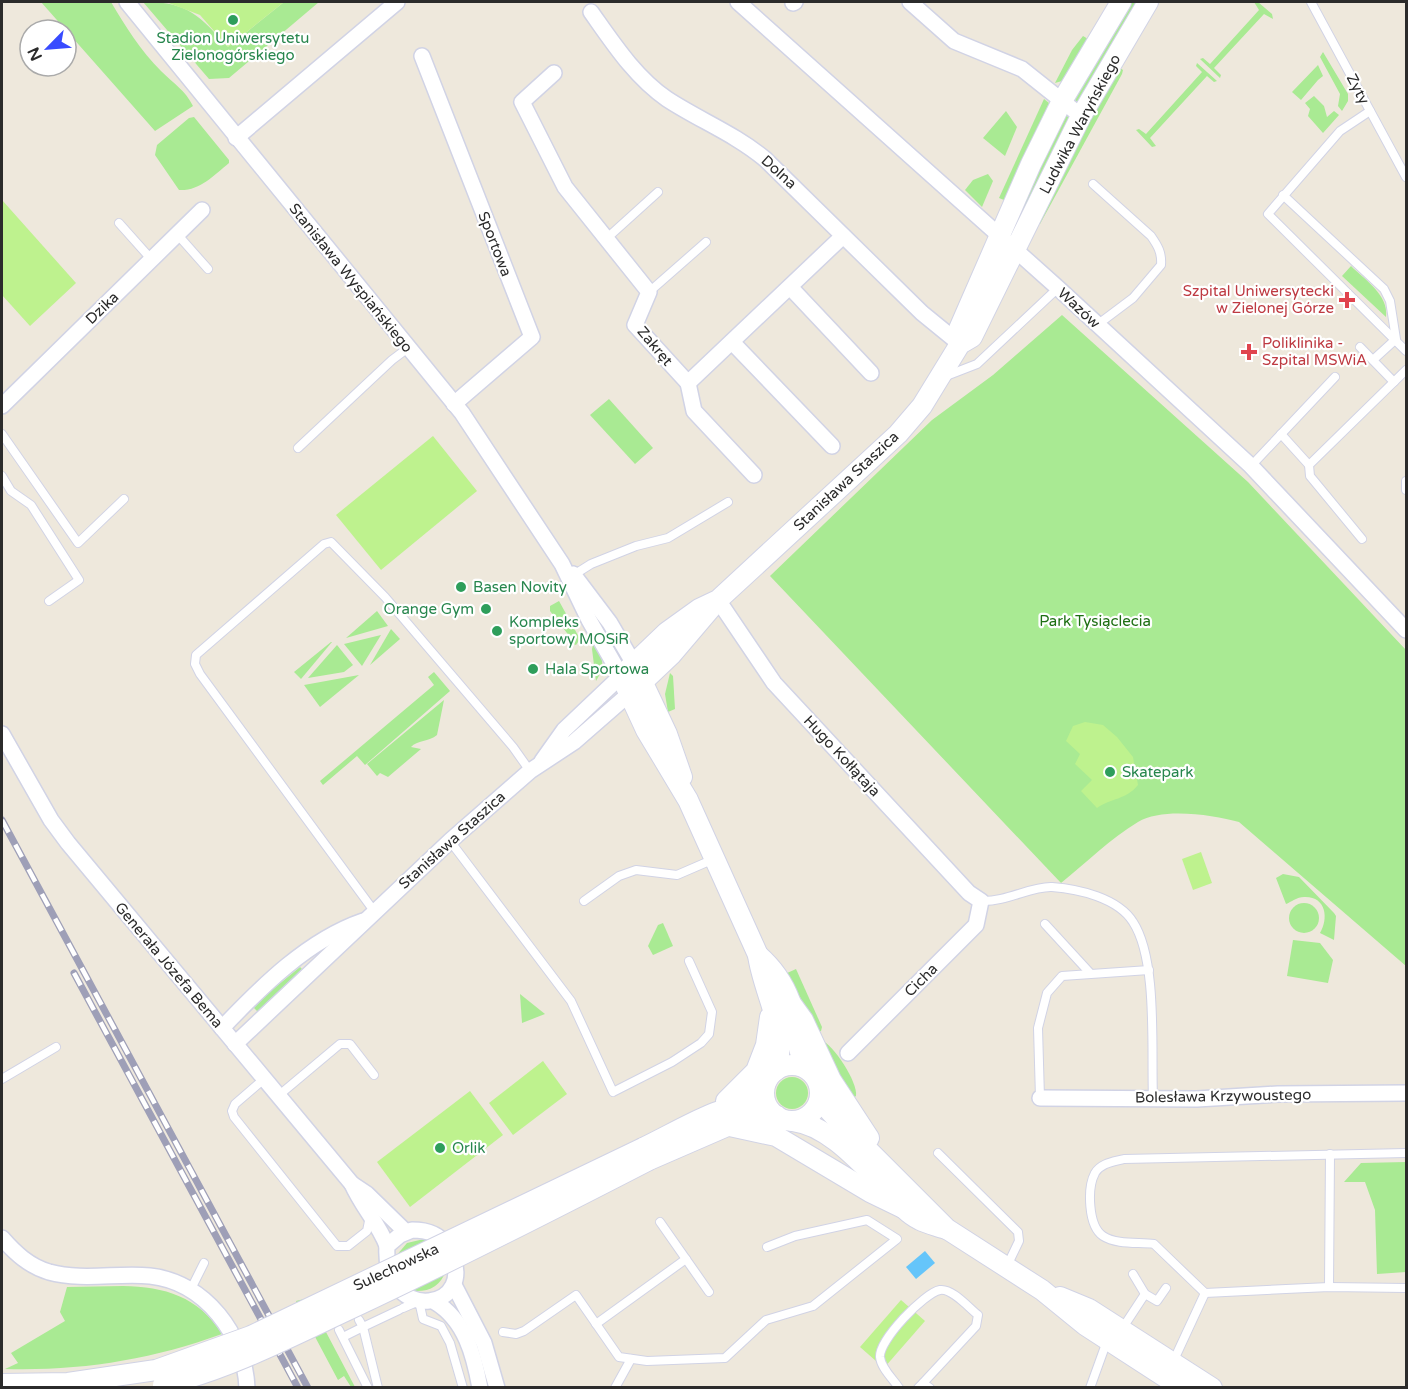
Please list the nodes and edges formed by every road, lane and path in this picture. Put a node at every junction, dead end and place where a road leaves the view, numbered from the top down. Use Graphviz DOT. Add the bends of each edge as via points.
graph roads {
  1 [pos="127,2"];
  2 [pos="397,2"];
  3 [pos="738,2"];
  4 [pos="910,2"];
  5 [pos="1120,2"];
  6 [pos="1148,2"];
  7 [pos="1311,2"];
  8 [pos="591,12"];
  9 [pos="422,56"];
  10 [pos="554,72"];
  11 [pos="1062,101"];
  12 [pos="1370,111"];
  13 [pos="1081,116"];
  14 [pos="236,138"];
  15 [pos="1407,177"];
  16 [pos="1093,184"];
  17 [pos="658,192"];
  18 [pos="1283,195"];
  19 [pos="201,210"];
  20 [pos="120,223"];
  21 [pos="177,234"];
  22 [pos="843,236"];
  23 [pos="997,237"];
  24 [pos="606,239"];
  25 [pos="706,242"];
  26 [pos="1014,249"];
  27 [pos="152,260"];
  28 [pos="208,269"];
  29 [pos="790,287"];
  30 [pos="1058,288"];
  31 [pos="649,292"];
  32 [pos="1097,325"];
  33 [pos="1396,339"];
  34 [pos="732,342"];
  35 [pos="960,344"];
  36 [pos="1360,347"];
  37 [pos="408,348"];
  38 [pos="1407,351"];
  39 [pos="1373,360"];
  40 [pos="1407,370"];
  41 [pos="871,373"];
  42 [pos="1335,377"];
  43 [pos="942,378"];
  44 [pos="1394,382"];
  45 [pos="688,383"];
  46 [pos="454,404"];
  47 [pos="2,406"];
  48 [pos="2,434"];
  49 [pos="1281,434"];
  50 [pos="832,446"];
  51 [pos="298,448"];
  52 [pos="1309,465"];
  53 [pos="1251,466"];
  54 [pos="754,475"];
  55 [pos="2,476"];
  56 [pos="1407,481"];
  57 [pos="1407,490"];
  58 [pos="124,499"];
  59 [pos="728,502"];
  60 [pos="1362,539"];
  61 [pos="571,577"];
  62 [pos="49,601"];
  63 [pos="716,602"];
  64 [pos="1407,630"];
  65 [pos="631,679"];
  66 [pos="2,735"];
  67 [pos="536,766"];
  68 [pos="450,841"];
  69 [pos="715,858"];
  70 [pos="584,901"];
  71 [pos="981,901"];
  72 [pos="369,916"];
  73 [pos="1045,924"];
  74 [pos="300,956"];
  75 [pos="689,961"];
  76 [pos="1149,970"];
  77 [pos="312,972"];
  78 [pos="1090,973"];
  79 [pos="781,1006"];
  80 [pos="222,1028"];
  81 [pos="235,1044"];
  82 [pos="56,1047"];
  83 [pos="848,1053"];
  84 [pos="808,1069"];
  85 [pos="374,1075"];
  86 [pos="771,1075"];
  87 [pos="2,1079"];
  88 [pos="264,1079"];
  89 [pos="821,1093"];
  90 [pos="1407,1093"];
  91 [pos="278,1096"];
  92 [pos="1040,1098"];
  93 [pos="1153,1098"];
  94 [pos="719,1119"];
  95 [pos="785,1119"];
  96 [pos="938,1153"];
  97 [pos="1407,1153"];
  98 [pos="1330,1154"];
  99 [pos="880,1162"];
  100 [pos="352,1185"];
  101 [pos="903,1208"];
  102 [pos="370,1215"];
  103 [pos="660,1222"];
  104 [pos="947,1229"];
  105 [pos="406,1232"];
  106 [pos="2,1238"];
  107 [pos="387,1246"];
  108 [pos="767,1247"];
  109 [pos="686,1259"];
  110 [pos="204,1263"];
  111 [pos="1007,1266"];
  112 [pos="1133,1274"];
  113 [pos="454,1285"];
  114 [pos="1329,1287"];
  115 [pos="1166,1288"];
  116 [pos="1407,1288"];
  117 [pos="190,1291"];
  118 [pos="709,1292"];
  119 [pos="1205,1293"];
  120 [pos="1144,1294"];
  121 [pos="418,1302"];
  122 [pos="435,1302"];
  123 [pos="361,1323"];
  124 [pos="596,1324"];
  125 [pos="503,1332"];
  126 [pos="1114,1335"];
  127 [pos="631,1359"];
  128 [pos="1172,1364"];
  129 [pos="156,1381"];
  130 [pos="2,1384"];
  131 [pos="924,1386"];
  132 [pos="247,1388"];
  133 [pos="368,1388"];
  134 [pos="378,1388"];
  135 [pos="463,1388"];
  136 [pos="480,1388"];
  137 [pos="497,1388"];
  138 [pos="615,1388"];
  139 [pos="899,1388"];
  140 [pos="1090,1388"];
  141 [pos="1182,1388"];
  142 [pos="1212,1388"];
  1 -- 14 [label="street, Stanisława Wyspiańskiego"];
  2 -- 14 [label="street"];
  3 -- 23 [label="street, Wazów"];
  4 -- 11 [label="street" via="954,41 1022,69"];
  5 -- 11 [label="street, Ludwika Waryńskiego"];
  6 -- 13 [label="street, Ludwika Waryńskiego"];
  7 -- 12 [label="lane, Zyty"];
  8 -- 22 [label="street, Dolna" via="617,49 657,91 746,144"];
  9 -- 46 [label="street, Sportowa" via="532,337"];
  10 -- 24 [label="street" via="522,102 565,187"];
  11 -- 13 [label="street"];
  11 -- 23 [label="street, Ludwika Waryńskiego"];
  12 -- 15 [label="lane, Zyty"];
  12 -- 18 [label="lane" via="1340,131"];
  13 -- 26 [label="street, Ludwika Waryńskiego"];
  14 -- 37 [label="street, Stanisława Wyspiańskiego"];
  16 -- 32 [label="lane" via="1151,237 1162,258 1161,265 1133,298"];
  17 -- 24 [label="lane"];
  18 -- 33 [label="lane" via="1384,289 1390,301"];
  18 -- 33 [label="lane" via="1268,214"];
  19 -- 21 [label="street, Dzika"];
  20 -- 27 [label="lane"];
  21 -- 27 [label="street, Dzika"];
  21 -- 28 [label="lane"];
  22 -- 29 [label="street"];
  22 -- 35 [label="street, Dolna" via="930,321"];
  23 -- 26 [label="street, Wazów"];
  23 -- 35 [label="street, Stanisława Staszica" via="959,329"];
  24 -- 31 [label="street"];
  25 -- 31 [label="lane"];
  26 -- 30 [label="street, Wazów"];
  26 -- 35 [label="street, Stanisława Staszica" via="972,337"];
  27 -- 47 [label="street, Dzika"];
  29 -- 34 [label="street"];
  29 -- 41 [label="street"];
  30 -- 32 [label="street, Wazów"];
  30 -- 43 [label="lane" via="972,366"];
  31 -- 45 [label="street, Zakręt" via="635,325"];
  32 -- 53 [label="street, Wazów"];
  33 -- 38 [label="lane"];
  33 -- 39 [label="lane"];
  34 -- 45 [label="street"];
  34 -- 50 [label="street"];
  35 -- 43 [label="street, Stanisława Staszica"];
  36 -- 39 [label="lane"];
  37 -- 46 [label="street, Stanisława Wyspiańskiego"];
  37 -- 51 [label="lane"];
  39 -- 44 [label="lane"];
  40 -- 44 [label="lane"];
  42 -- 49 [label="lane"];
  43 -- 63 [label="street, Stanisława Staszica" via="898,434"];
  44 -- 52 [label="lane"];
  45 -- 54 [label="street" via="694,411"];
  46 -- 61 [label="street, Stanisława Wyspiańskiego"];
  48 -- 58 [label="lane" via="78,543"];
  49 -- 52 [label="lane"];
  49 -- 53 [label="lane"];
  52 -- 60 [label="lane" via="1310,476"];
  53 -- 64 [label="street, Wazów"];
  55 -- 62 [label="lane" via="11,491 32,505 79,580"];
  56 -- 57 [label="lane"];
  59 -- 61 [label="lane" via="668,538 591,564"];
  61 -- 65 [label="street, Stanisława Wyspiańskiego" via="610,623"];
  63 -- 65 [label="street, Stanisława Staszica" via="708,615"];
  63 -- 71 [label="street, Hugo Kołłątaja" via="774,683"];
  65 -- 67 [label="street, Stanisława Staszica" via="574,742"];
  65 -- 69 [label="street, Stanisława Wyspiańskiego" via="667,734 688,800"];
  66 -- 80 [label="street, Generała Józefa Bema" via="68,843"];
  67 -- 68 [label="street, Stanisława Staszica"];
  67 -- 72 [label="lane" via="513,747 385,597 331,542 196,655 195,664 206,682"];
  68 -- 72 [label="street, Stanisława Staszica"];
  68 -- 75 [label="lane" via="571,1001 613,1092 672,1062 709,1034 712,1012"];
  69 -- 70 [label="lane" via="677,875 636,870 619,876"];
  69 -- 79 [label="street, Stanisława Wyspiańskiego" via="758,955 776,972"];
  71 -- 76 [label="lane" via="997,901 1050,887 1105,900 1121,908 1133,922"];
  71 -- 83 [label="street, Cicha" via="976,925"];
  72 -- 74 [label="street, Stanisława Staszica" via="339,929"];
  72 -- 77 [label="street, Stanisława Staszica"];
  73 -- 78 [label="lane"];
  74 -- 77 [label="lane"];
  74 -- 80 [label="street, Stanisława Staszica"];
  76 -- 78 [label="lane"];
  76 -- 93 [label="lane"];
  77 -- 81 [label="street, Stanisława Staszica"];
  78 -- 92 [label="lane" via="1062,976 1047,993 1038,1028"];
  79 -- 84 [label="street, Stanisława Wyspiańskiego"];
  79 -- 86 [label="street, Stanisława Wyspiańskiego" via="780,1058"];
  79 -- 94 [label="street" via="756,1071"];
  79 -- 99 [label="street" via="803,1020 831,1080 870,1139"];
  80 -- 81 [label="street, Generała Józefa Bema"];
  81 -- 88 [label="street, Generała Józefa Bema"];
  82 -- 87 [label="lane"];
  84 -- 86 [label="street" via="791,1065"];
  84 -- 89 [label="street"];
  85 -- 91 [label="lane" via="350,1044 340,1044"];
  86 -- 94 [label="street, Sulechowska" via="756,1093"];
  86 -- 95 [label="street" via="765,1100"];
  88 -- 91 [label="street, Generała Józefa Bema"];
  88 -- 102 [label="lane" via="235,1104 234,1117 337,1245 348,1246 367,1231"];
  89 -- 95 [label="street" via="812,1113"];
  89 -- 99 [label="street" via="826,1107"];
  90 -- 93 [label="street, Bolesława Krzywoustego"];
  91 -- 100 [label="street, Generała Józefa Bema"];
  92 -- 93 [label="street, Bolesława Krzywoustego"];
  94 -- 95 [label="street, Sulechowska" via="762,1114"];
  94 -- 101 [label="street" via="776,1136"];
  94 -- 129 [label="street, Sulechowska, bridge" via="646,1154 468,1253 262,1350 219,1368"];
  95 -- 101 [label="street" via="810,1123 825,1134"];
  96 -- 111 [label="lane" via="1018,1232 1019,1241"];
  97 -- 98 [label="lane"];
  98 -- 114 [label="lane"];
  98 -- 119 [label="lane" via="1124,1159 1106,1164 1096,1173 1090,1188 1094,1224 1100,1235 1113,1241 1154,1244"];
  99 -- 104 [label="street"];
  100 -- 102 [label="street, Generała Józefa Bema"];
  100 -- 105 [label="street, Generała Józefa Bema" via="367,1194"];
  101 -- 104 [label="street" via="919,1220"];
  102 -- 107 [label="street, Generała Józefa Bema"];
  103 -- 109 [label="lane"];
  104 -- 111 [label="street"];
  105 -- 107 [label="street"];
  105 -- 113 [label="street" via="434,1233 444,1242 454,1265"];
  106 -- 117 [label="street" via="25,1260 48,1272 157,1277"];
  107 -- 121 [label="street" via="392,1282"];
  108 -- 127 [label="lane" via="795,1236 867,1220 897,1239 813,1306 766,1320 725,1358"];
  109 -- 118 [label="lane"];
  109 -- 124 [label="lane"];
  110 -- 117 [label="lane"];
  111 -- 126 [label="street" via="1085,1326"];
  112 -- 120 [label="lane"];
  113 -- 122 [label="street"];
  113 -- 137 [label="street" via="484,1343"];
  114 -- 116 [label="lane"];
  114 -- 119 [label="lane"];
  115 -- 120 [label="lane" via="1157,1301"];
  117 -- 132 [label="street" via="212,1307 233,1336 244,1364"];
  119 -- 128 [label="lane"];
  120 -- 126 [label="lane"];
  121 -- 122 [label="street"];
  121 -- 123 [label="lane"];
  121 -- 135 [label="lane" via="423,1319 441,1326 446,1333"];
  122 -- 136 [label="street" via="460,1325 476,1365"];
  123 -- 133 [label="lane" via="341,1333"];
  123 -- 134 [label="lane"];
  124 -- 125 [label="lane" via="576,1295 524,1331"];
  124 -- 127 [label="lane" via="619,1356"];
  126 -- 128 [label="street"];
  126 -- 140 [label="lane"];
  126 -- 141 [label="street"];
  127 -- 138 [label="lane"];
  128 -- 142 [label="street"];
  129 -- 130 [label="street, Sulechowska"];
  131 -- 139 [label="lane" via="976,1326 978,1315 948,1291 930,1295 894,1328 882,1346 880,1357 885,1370"];
}
